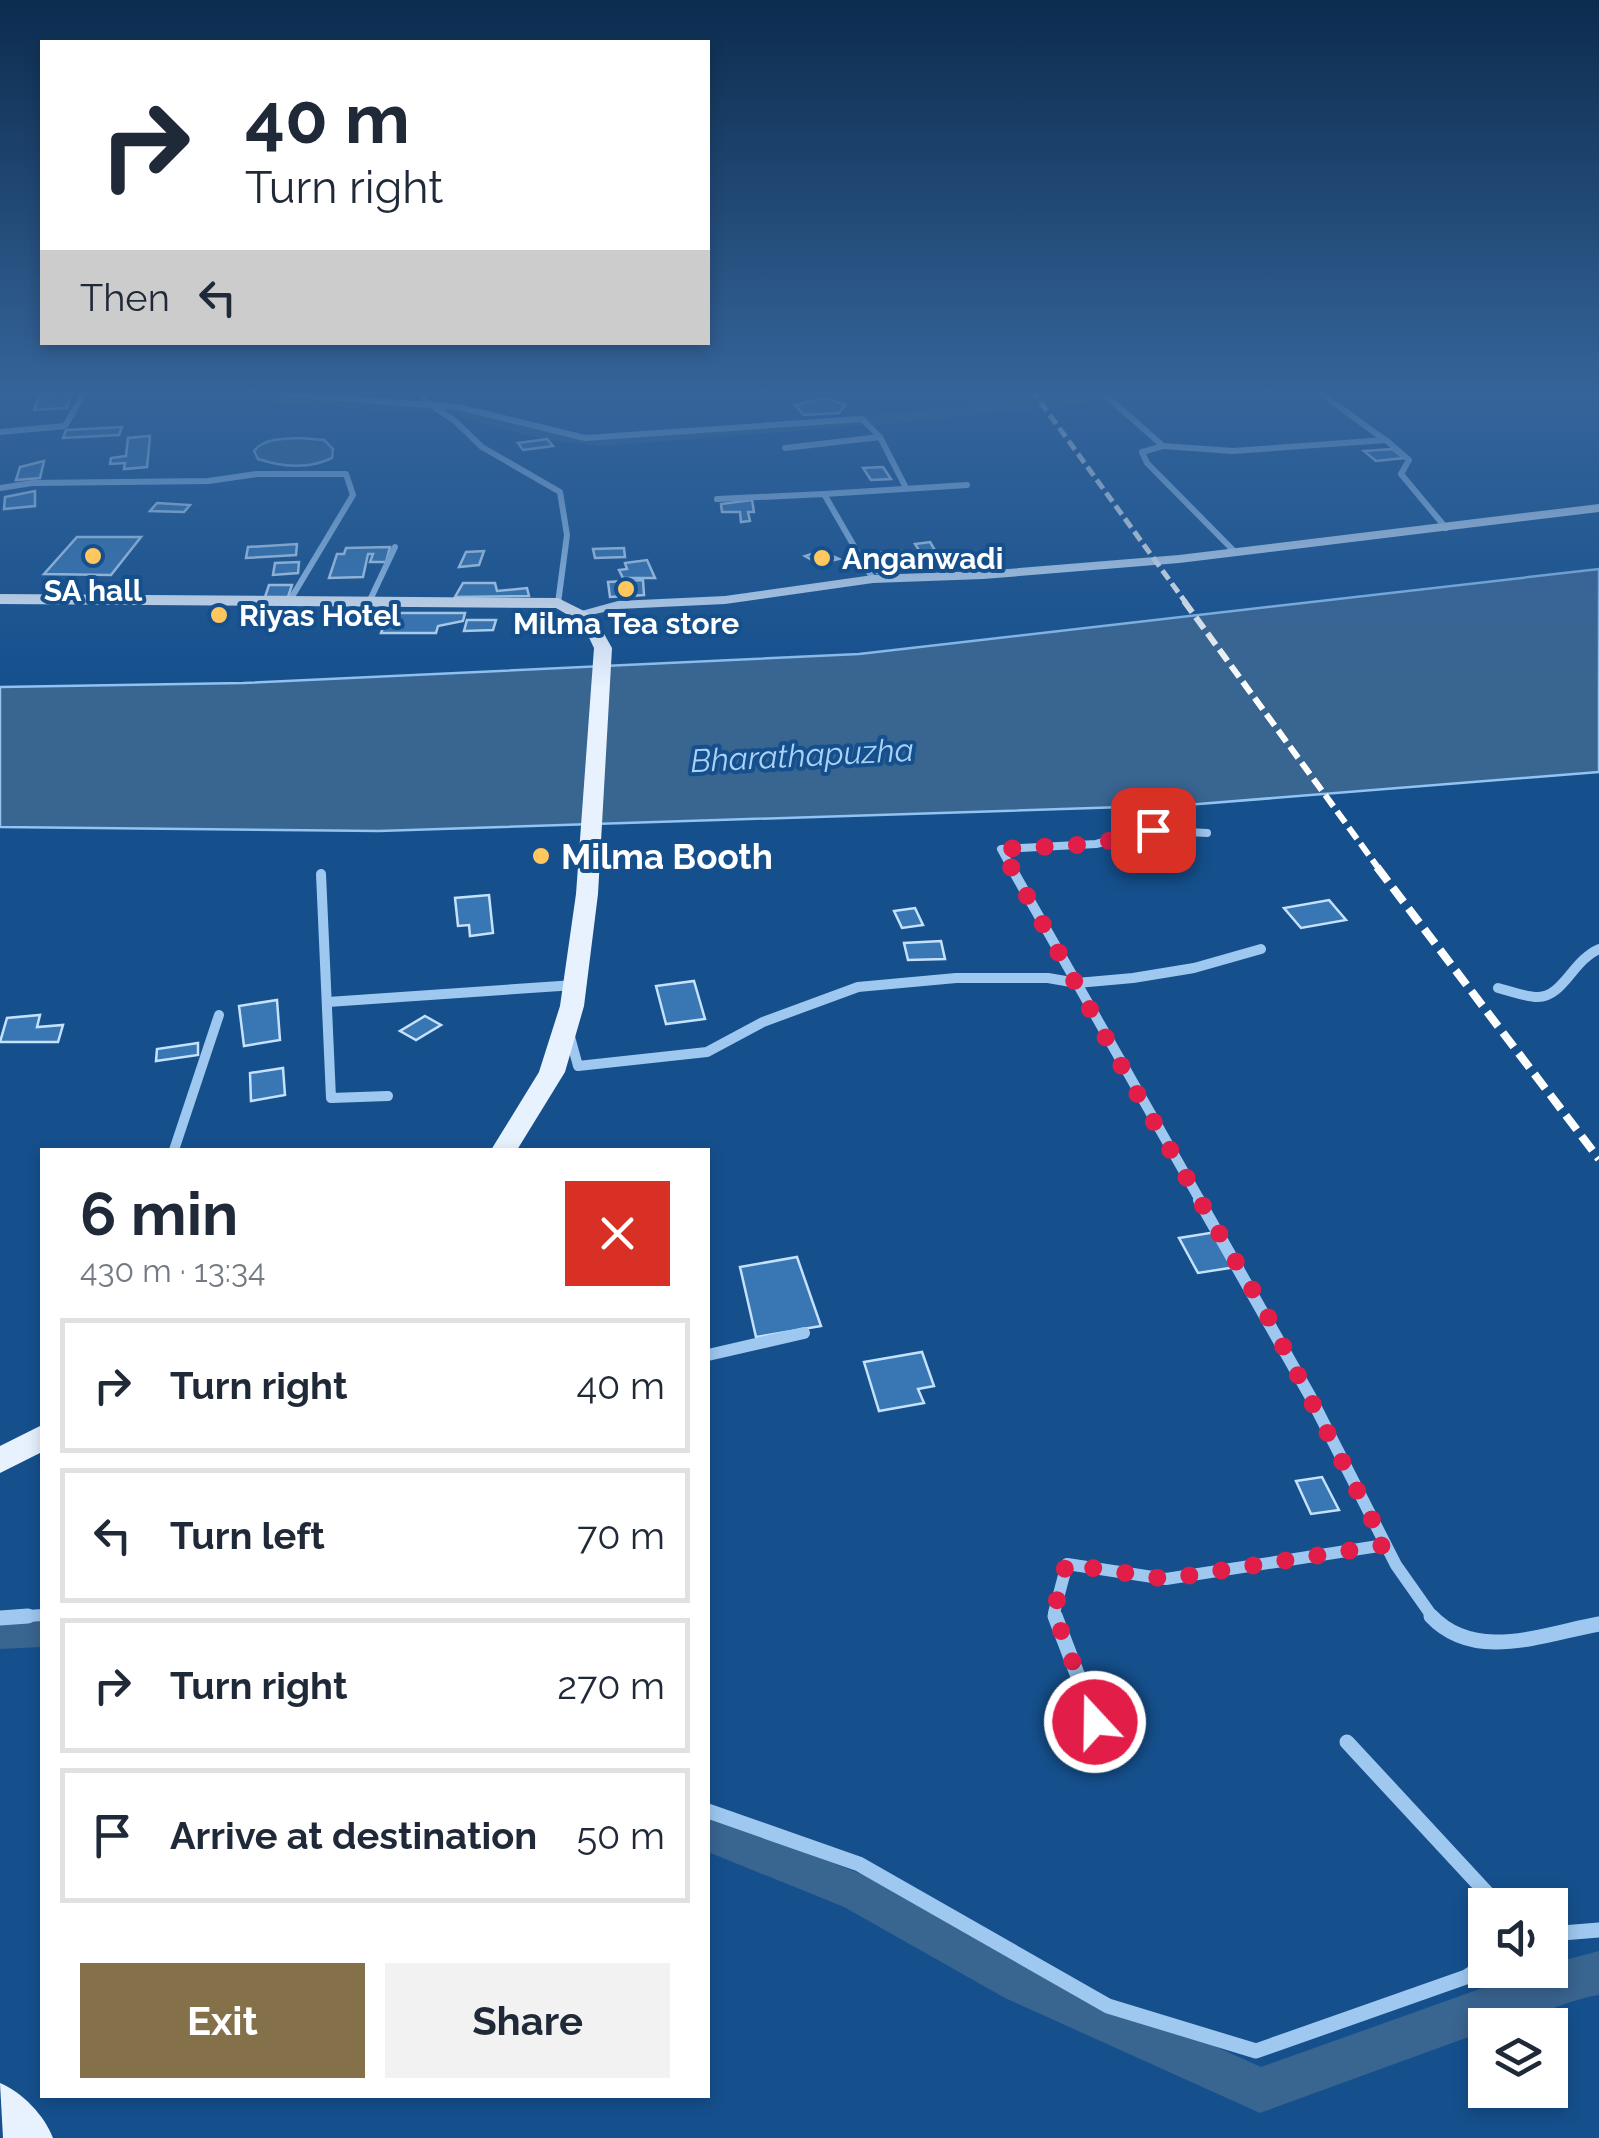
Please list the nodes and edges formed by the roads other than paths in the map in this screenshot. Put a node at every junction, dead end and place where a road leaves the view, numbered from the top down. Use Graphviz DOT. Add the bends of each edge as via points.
graph roads {
  1 [pos="352,489"];
  2 [pos="554,489"];
  3 [pos="895,489"];
  4 [pos="1172,489"];
  5 [pos="1413,489"];
  6 [pos="824,494"];
  7 [pos="718,498"];
  8 [pos="1599,508"];
  9 [pos="1446,528"];
  10 [pos="395,546"];
  11 [pos="1235,552"];
  12 [pos="873,578"];
  13 [pos="0,599"];
  14 [pos="290,600"];
  15 [pos="370,600"];
  16 [pos="558,603"];
  17 [pos="580,613"];
  18 [pos="1207,833"];
  19 [pos="321,874"];
  20 [pos="1261,949"];
  21 [pos="1599,949"];
  22 [pos="1076,983"];
  23 [pos="575,985"];
  24 [pos="1498,988"];
  25 [pos="328,1002"];
  26 [pos="220,1015"];
  27 [pos="566,1022"];
  28 [pos="388,1096"];
  29 [pos="175,1148"];
  30 [pos="505,1148"];
  31 [pos="804,1333"];
  32 [pos="710,1355"];
  33 [pos="40,1438"];
  34 [pos="0,1461"];
  35 [pos="1385,1545"];
  36 [pos="40,1616"];
  37 [pos="0,1618"];
  38 [pos="1599,1624"];
  39 [pos="1095,1722"];
  40 [pos="1346,1742"];
  41 [pos="710,1812"];
  42 [pos="1482,1888"];
  43 [pos="1599,1930"];
  44 [pos="1568,1933"];
  45 [pos="1468,1976"];
  46 [pos="0,2104"];
  47 [pos="32,2138"];
  1 -- 14 [label="street" via="354,495"];
  2 -- 16 [label="street" via="567,535"];
  3 -- 6 [label="street"];
  4 -- 11 [label="street"];
  5 -- 9 [label="street"];
  6 -- 7 [label="street"];
  6 -- 12 [label="street"];
  8 -- 9 [label="street"];
  9 -- 11 [label="street"];
  10 -- 15 [label="street"];
  11 -- 12 [label="street"];
  12 -- 17 [label="street"];
  13 -- 14 [label="main road"];
  14 -- 15 [label="main road"];
  15 -- 16 [label="main road"];
  16 -- 17 [label="main road"];
  17 -- 23 [label="main road" via="598,627 603,648"];
  18 -- 22 [label="street" via="1153,830 1096,844 1001,849"];
  19 -- 25 [label="street"];
  20 -- 22 [label="street" via="1194,968"];
  21 -- 24 [label="street" via="1567,972 1560,988 1540,998"];
  22 -- 27 [label="street" via="956,978 858,987 764,1022 707,1052 578,1066"];
  22 -- 35 [label="street" via="1266,1313"];
  23 -- 25 [label="street"];
  23 -- 27 [label="main road"];
  25 -- 28 [label="street" via="331,1098"];
  26 -- 29 [label="street"];
  27 -- 30 [label="main road" via="552,1072"];
  31 -- 32 [label="street"];
  33 -- 34 [label="main road"];
  35 -- 38 [label="street" via="1434,1622 1460,1640 1492,1642"];
  35 -- 39 [label="street" via="1166,1579 1066,1564 1054,1612"];
  36 -- 37 [label="street"];
  40 -- 42 [label="street"];
  41 -- 45 [label="street" via="859,1864 1108,2006 1256,2050"];
  43 -- 44 [label="street"];
  46 -- 47 [label="main road"];
}
